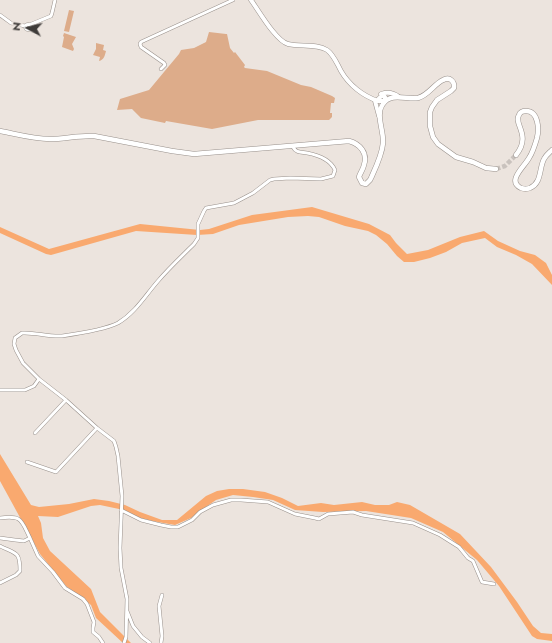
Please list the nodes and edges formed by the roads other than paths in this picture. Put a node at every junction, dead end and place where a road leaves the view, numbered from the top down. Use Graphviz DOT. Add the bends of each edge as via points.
graph roads {
  1 [pos="55,0"];
  2 [pos="233,0"];
  3 [pos="251,0"];
  4 [pos="0,15"];
  5 [pos="160,69"];
  6 [pos="399,97"];
  7 [pos="379,99"];
  8 [pos="385,102"];
  9 [pos="380,120"];
  10 [pos="0,132"];
  11 [pos="293,147"];
  12 [pos="552,150"];
  13 [pos="516,155"];
  14 [pos="496,169"];
  15 [pos="39,379"];
  16 [pos="0,390"];
  17 [pos="66,400"];
  18 [pos="97,428"];
  19 [pos="35,433"];
  20 [pos="27,462"];
  21 [pos="121,510"];
  22 [pos="0,518"];
  23 [pos="0,538"];
  24 [pos="30,538"];
  25 [pos="0,546"];
  26 [pos="0,583"];
  27 [pos="494,584"];
  28 [pos="162,595"];
  29 [pos="126,610"];
  30 [pos="103,643"];
  31 [pos="124,643"];
  32 [pos="150,643"];
  33 [pos="161,643"];
  1 -- 4 [label="street" via="51,16 27,25 11,22"];
  2 -- 5 [label="street" via="142,41 141,47 164,62 165,65"];
  3 -- 7 [label="street" via="282,41 325,49 333,56 348,82 371,98"];
  6 -- 7 [label="street" via="394,94"];
  6 -- 8 [label="main road"];
  6 -- 14 [label="main road" via="421,97 443,80 451,80 454,88 437,100 431,109 430,129 433,137 438,144 456,157"];
  7 -- 8 [label="street" via="384,96"];
  7 -- 9 [label="street"];
  8 -- 9 [label="main road" via="380,110"];
  9 -- 10 [label="main road" via="384,141 371,178 366,184 362,183 359,177 365,165 364,152 358,145 349,141 194,154 94,136 46,139"];
  11 -- 15 [label="street" via="297,151 313,154 330,162 335,170 333,176 321,179 270,180 234,203 206,208 198,224 198,236 194,244 136,308 118,323 61,336 22,333 14,340 16,350 23,363"];
  12 -- 13 [label="main road" via="543,160 535,185 527,189 519,187 516,176 532,154 539,129 534,115 525,111 520,113 518,118 523,136 522,145"];
  15 -- 16 [label="street" via="34,386 25,390"];
  15 -- 17 [label="street"];
  17 -- 18 [label="street"];
  17 -- 19 [label="street"];
  18 -- 20 [label="street" via="56,472"];
  18 -- 21 [label="street" via="114,441 116,447"];
  21 -- 27 [label="street" via="141,520 171,527 192,520 213,505 241,500 268,502 295,514 319,519 328,514 353,512 409,523 440,535 459,547 472,561 482,582"];
  21 -- 29 [label="street" via="121,568 127,599"];
  22 -- 24 [label="street" via="18,518"];
  23 -- 24 [label="street" via="24,541"];
  24 -- 30 [label="street" via="38,556 65,588 87,604 94,622 94,632"];
  25 -- 26 [label="street" via="14,552 20,560 20,571"];
  28 -- 33 [label="street" via="159,606"];
  29 -- 31 [label="street"];
  29 -- 32 [label="street" via="133,626"];
}
